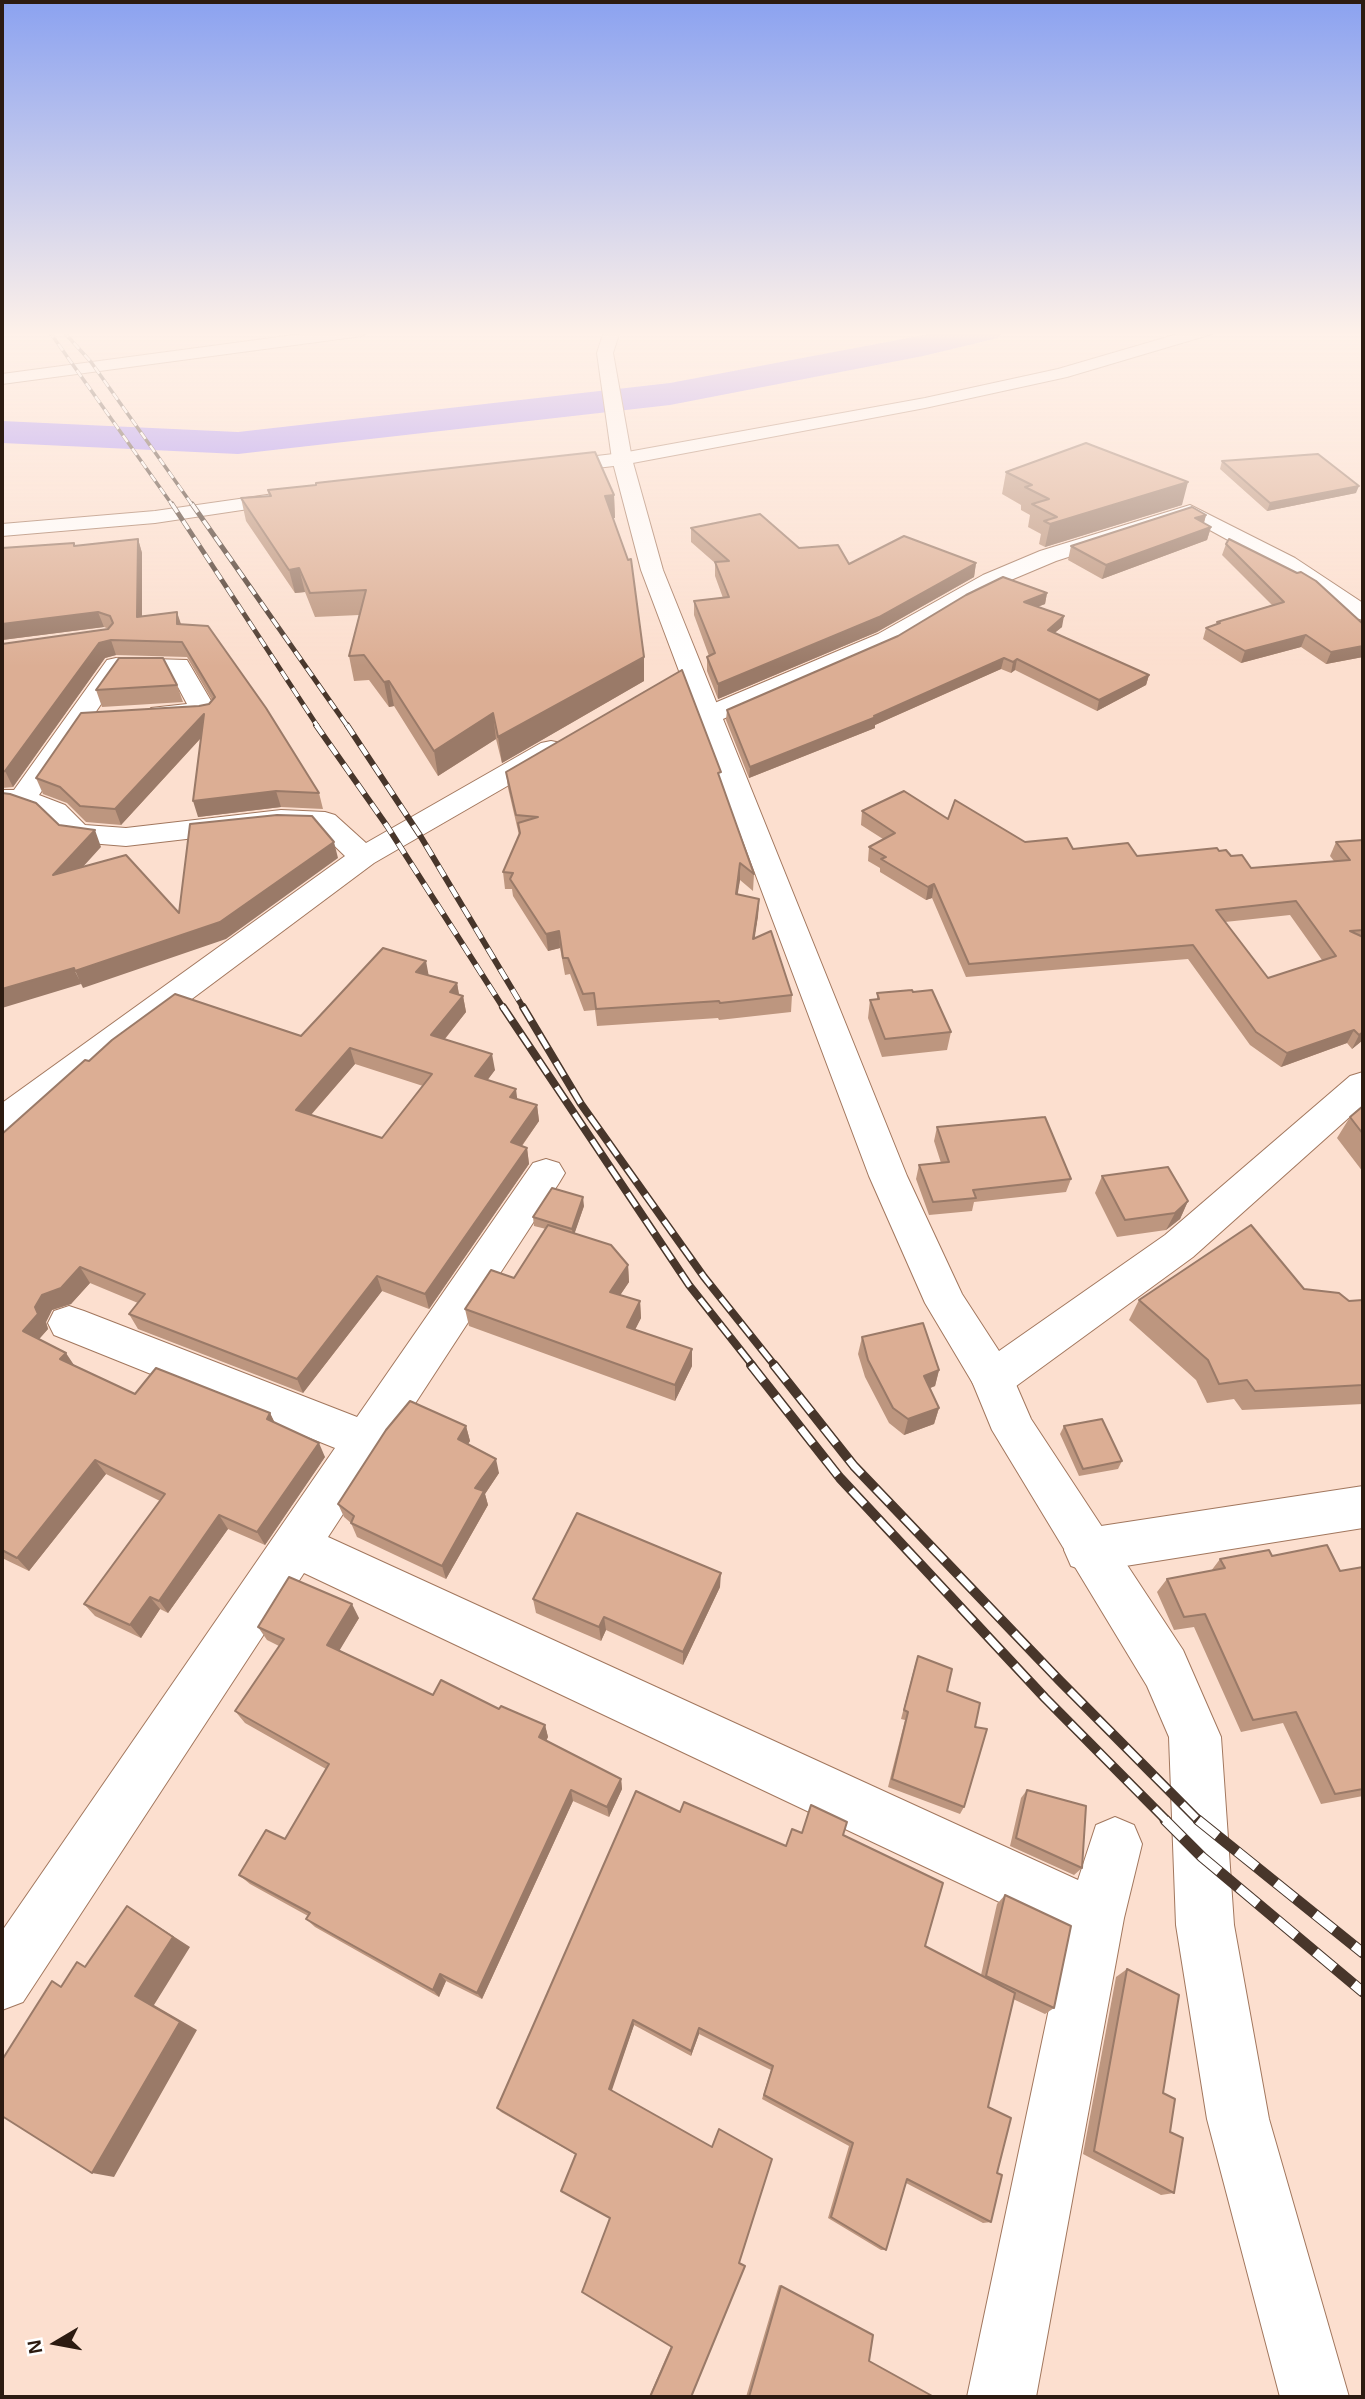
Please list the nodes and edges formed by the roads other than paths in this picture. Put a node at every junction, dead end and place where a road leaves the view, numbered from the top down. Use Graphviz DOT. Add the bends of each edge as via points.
graph roads {
  1 [pos="619,443"];
  2 [pos="707,443"];
  3 [pos="622,459"];
  4 [pos="526,470"];
  5 [pos="317,494"];
  6 [pos="2,530"];
  7 [pos="1363,613"];
  8 [pos="689,669"];
  9 [pos="665,683"];
  10 [pos="141,715"];
  11 [pos="708,716"];
  12 [pos="569,739"];
  13 [pos="12,798"];
  14 [pos="363,857"];
  15 [pos="1363,1086"];
  16 [pos="2,1122"];
  17 [pos="546,1173"];
  18 [pos="69,1323"];
  19 [pos="993,1379"];
  20 [pos="366,1440"];
  21 [pos="1363,1507"];
  22 [pos="295,1545"];
  23 [pos="1088,1550"];
  24 [pos="1115,1844"];
  25 [pos="1096,1917"];
  26 [pos="2,1981"];
  27 [pos="1002,2397"];
  28 [pos="1315,2397"];
  1 -- 3 [label="street"];
  2 -- 3 [label="street"];
  3 -- 4 [label="street"];
  3 -- 8 [label="street" via="652,570"];
  5 -- 6 [label="street" via="155,517"];
  7 -- 11 [label="street" via="1286,563 1189,511 1048,556 991,580 887,639"];
  8 -- 9 [label="street"];
  8 -- 11 [label="street"];
  10 -- 13 [label="street" via="204,711 178,665 116,665 91,718"];
  11 -- 19 [label="street" via="888,1175 946,1303"];
  12 -- 14 [label="street"];
  13 -- 14 [label="street" via="55,811 77,833 127,837 281,819 325,821"];
  14 -- 16 [label="street"];
  15 -- 19 [label="street" via="1179,1246"];
  17 -- 20 [label="street"];
  18 -- 20 [label="street"];
  19 -- 23 [label="street" via="1014,1430"];
  20 -- 22 [label="street"];
  21 -- 23 [label="street"];
  22 -- 25 [label="street"];
  22 -- 26 [label="street"];
  23 -- 28 [label="street" via="1165,1668 1195,1737 1205,1925 1238,2119"];
  24 -- 25 [label="street"];
  25 -- 27 [label="street"];
}
